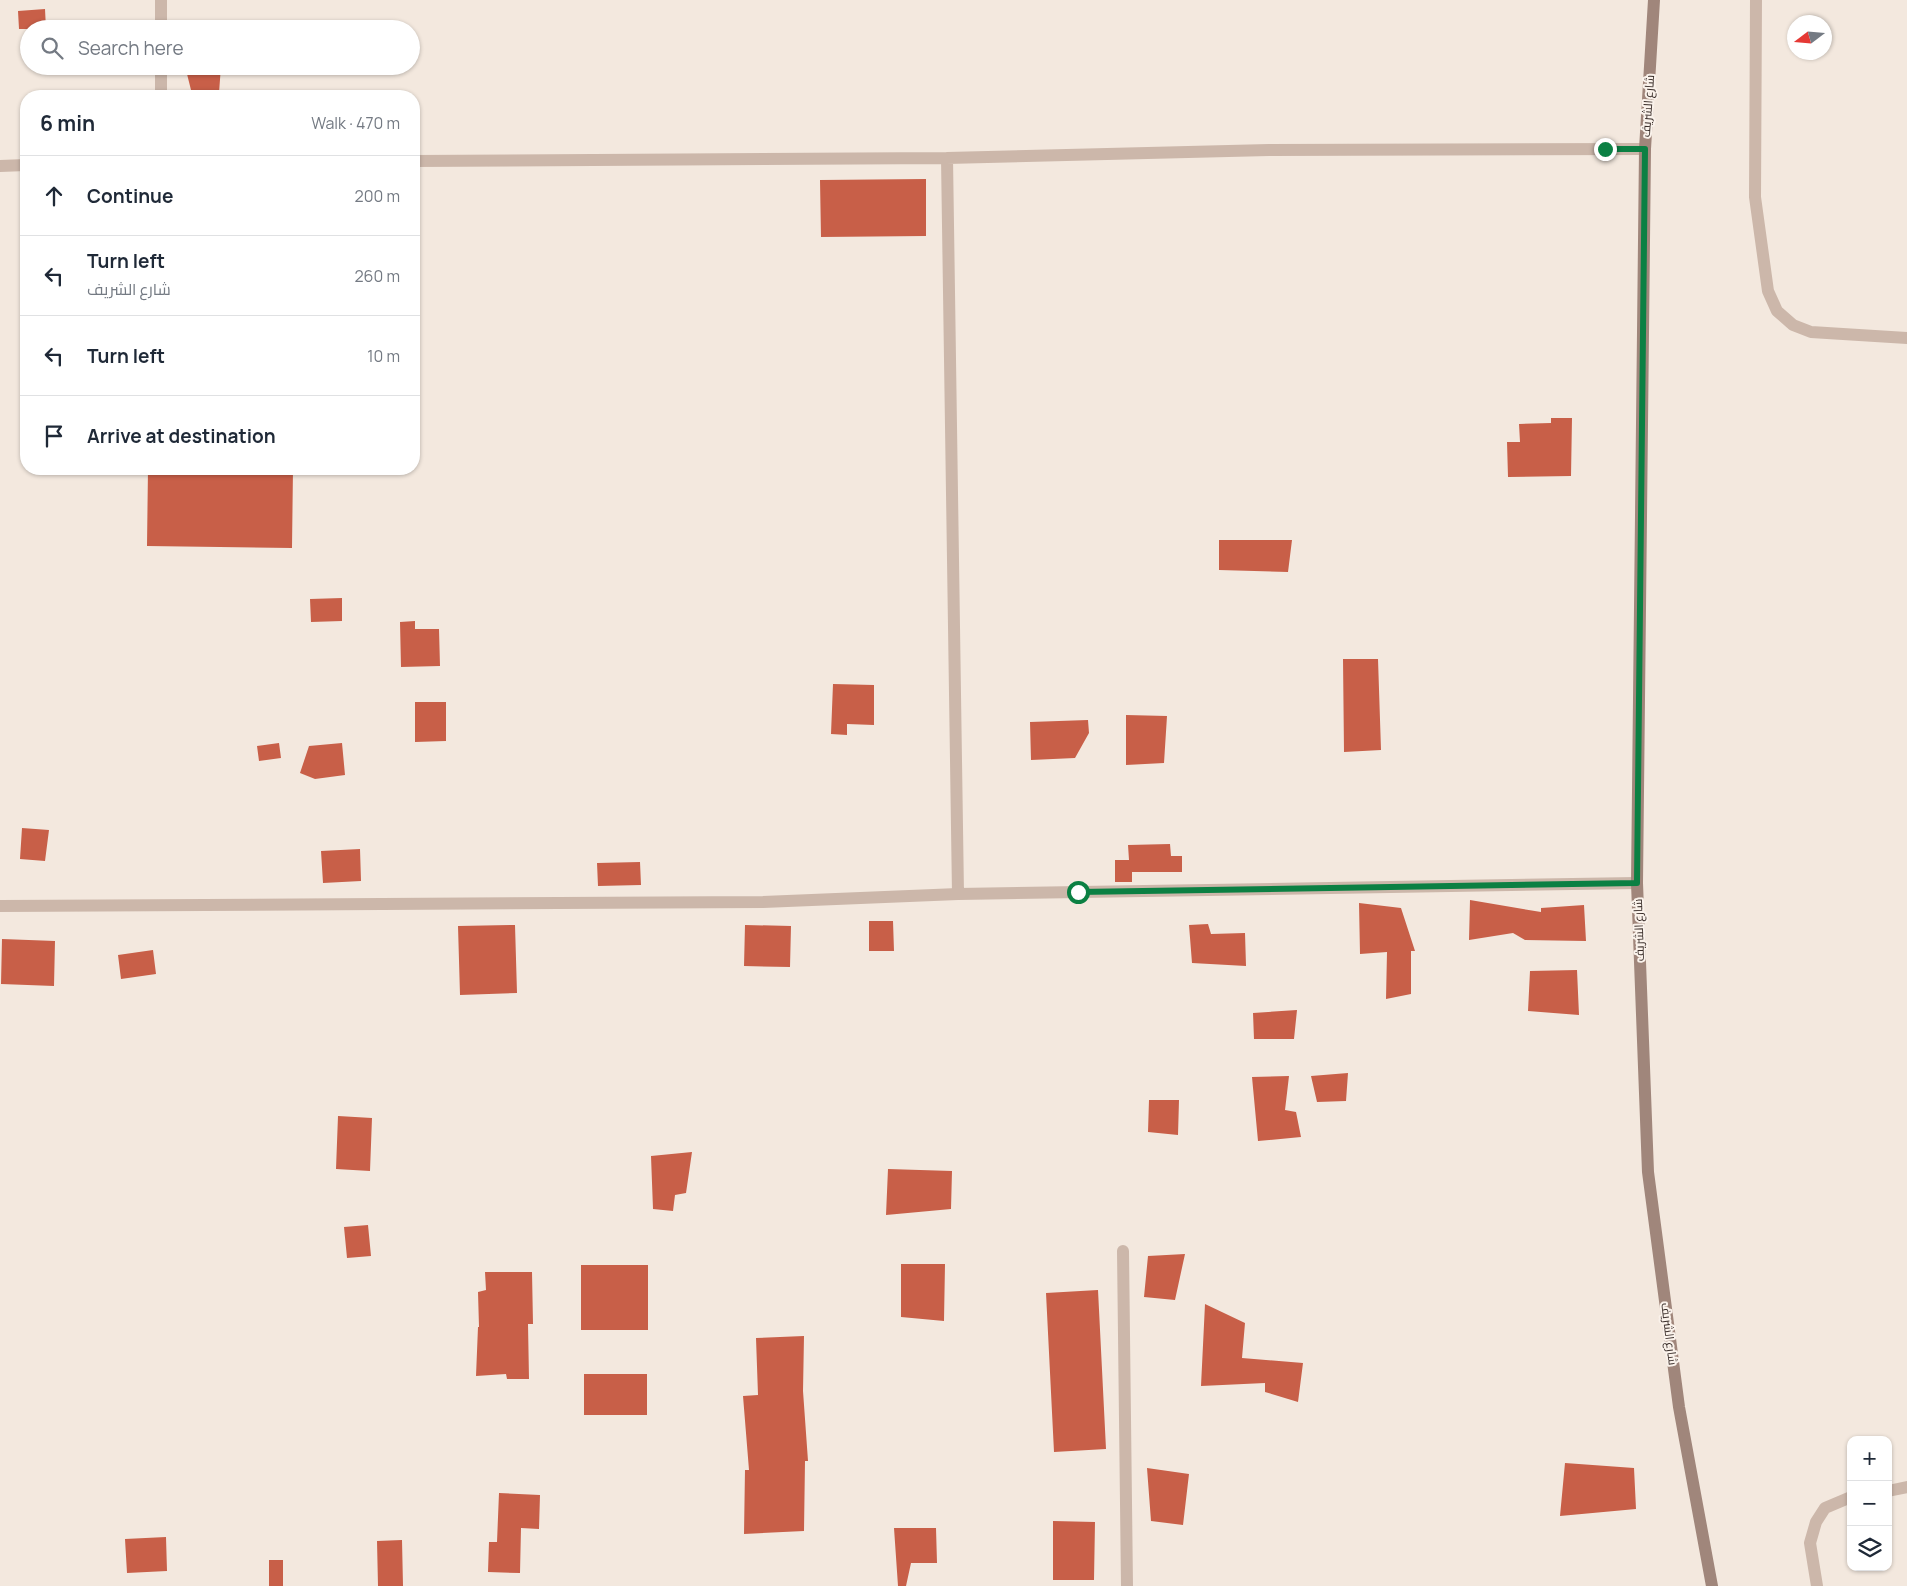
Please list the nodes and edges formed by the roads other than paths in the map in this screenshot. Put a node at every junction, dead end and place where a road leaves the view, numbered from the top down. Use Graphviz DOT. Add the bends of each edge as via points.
graph roads {
  1 [pos="161,0"];
  2 [pos="1654,0"];
  3 [pos="1756,0"];
  4 [pos="161,20"];
  5 [pos="161,75"];
  6 [pos="161,90"];
  7 [pos="1645,149"];
  8 [pos="947,158"];
  9 [pos="420,161"];
  10 [pos="20,165"];
  11 [pos="0,166"];
  12 [pos="1907,338"];
  13 [pos="1637,883"];
  14 [pos="958,894"];
  15 [pos="0,906"];
  16 [pos="1123,1251"];
  17 [pos="1907,1487"];
  18 [pos="1892,1490"];
  19 [pos="1847,1499"];
  20 [pos="1127,1586"];
  21 [pos="1712,1586"];
  22 [pos="1818,1586"];
  1 -- 4 [label="street"];
  2 -- 7 [label="main road, شارع الشريف"];
  3 -- 12 [label="street" via="1755,198 1768,291 1777,311 1794,325 1812,332"];
  5 -- 6 [label="street"];
  7 -- 8 [label="street" via="1269,150"];
  7 -- 13 [label="main road, شارع الشريف"];
  8 -- 9 [label="street"];
  8 -- 14 [label="street"];
  10 -- 11 [label="street"];
  13 -- 14 [label="street"];
  13 -- 21 [label="main road, شارع الشريف" via="1648,1172 1679,1407"];
  14 -- 15 [label="street" via="763,902"];
  16 -- 20 [label="street"];
  17 -- 18 [label="street"];
  19 -- 22 [label="street" via="1824,1508 1816,1522 1810,1544"];
}
